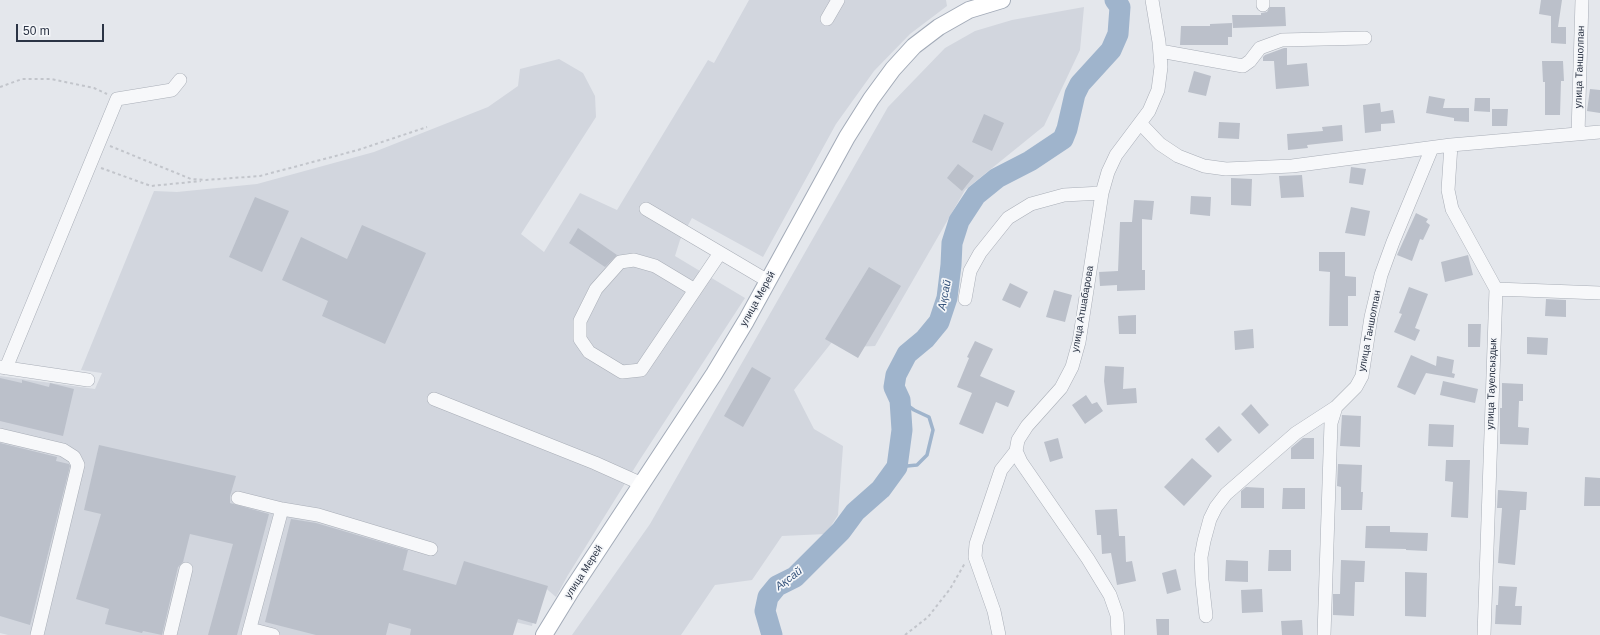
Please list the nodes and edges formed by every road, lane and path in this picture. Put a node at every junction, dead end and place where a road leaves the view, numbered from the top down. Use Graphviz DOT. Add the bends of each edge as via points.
graph roads {
  1 [pos="838,0"];
  2 [pos="1002,0"];
  3 [pos="1152,0"];
  4 [pos="1582,0"];
  5 [pos="967,5"];
  6 [pos="827,19"];
  7 [pos="1365,38"];
  8 [pos="1160,51"];
  9 [pos="180,80"];
  10 [pos="0,86"];
  11 [pos="117,99"];
  12 [pos="1140,123"];
  13 [pos="427,127"];
  14 [pos="1600,132"];
  15 [pos="1578,134"];
  16 [pos="99,142"];
  17 [pos="1451,145"];
  18 [pos="1432,148"];
  19 [pos="90,164"];
  20 [pos="206,180"];
  21 [pos="1102,193"];
  22 [pos="646,209"];
  23 [pos="720,253"];
  24 [pos="768,282"];
  25 [pos="1496,289"];
  26 [pos="695,290"];
  27 [pos="1600,293"];
  28 [pos="964,299"];
  29 [pos="3,368"];
  30 [pos="88,380"];
  31 [pos="434,399"];
  32 [pos="1336,407"];
  33 [pos="0,435"];
  34 [pos="1016,451"];
  35 [pos="642,484"];
  36 [pos="238,498"];
  37 [pos="282,509"];
  38 [pos="976,544"];
  39 [pos="431,549"];
  40 [pos="186,569"];
  41 [pos="1206,616"];
  42 [pos="249,632"];
  43 [pos="37,635"];
  44 [pos="170,635"];
  45 [pos="272,635"];
  46 [pos="544,635"];
  47 [pos="905,635"];
  48 [pos="999,635"];
  49 [pos="1118,635"];
  50 [pos="1324,635"];
  51 [pos="1484,635"];
  1 -- 6 [label="street"];
  2 -- 5 [label="main road, улица Мерей"];
  3 -- 8 [label="street, улица Атшабарова"];
  4 -- 15 [label="street, улица Таншолпан"];
  5 -- 24 [label="main road, улица Мерей" via="914,46 871,99 847,137"];
  7 -- 8 [label="street" via="1282,40 1260,48 1243,66"];
  8 -- 12 [label="street, улица Атшабарова" via="1158,90 1149,111"];
  9 -- 11 [label="street" via="172,90"];
  10 -- 11 [label="path" via="22,79 51,79 94,88"];
  11 -- 16 [label="street"];
  12 -- 18 [label="street" via="1160,144 1178,156 1204,166 1226,169 1292,166"];
  12 -- 21 [label="street, улица Атшабарова" via="1116,156"];
  13 -- 20 [label="path" via="358,150 260,176"];
  14 -- 15 [label="street"];
  15 -- 17 [label="street"];
  16 -- 19 [label="street"];
  16 -- 20 [label="path" via="191,179"];
  17 -- 18 [label="street"];
  17 -- 25 [label="street" via="1448,190 1452,209"];
  18 -- 32 [label="street, улица Таншолпан" via="1381,275 1371,317 1362,376 1356,387"];
  19 -- 20 [label="path" via="151,186"];
  19 -- 29 [label="street"];
  21 -- 28 [label="street" via="1064,195 1031,204 1008,218 980,253 970,271"];
  21 -- 34 [label="street, улица Атшабарова" via="1079,342 1072,367 1061,388 1027,426 1018,440"];
  22 -- 23 [label="street"];
  23 -- 24 [label="street"];
  23 -- 26 [label="street"];
  24 -- 35 [label="main road, улица Мерей" via="714,374"];
  25 -- 27 [label="street"];
  25 -- 51 [label="street, улица Тауелсыздык"];
  26 -- 26 [label="street" via="641,370 622,372 589,352 580,339 580,321 596,289 620,262 634,260 655,266"];
  29 -- 30 [label="street"];
  31 -- 35 [label="street"];
  32 -- 41 [label="street, улица Таншолпан" via="1296,433 1226,494 1216,507 1210,519 1202,557"];
  32 -- 50 [label="street" via="1331,423"];
  33 -- 43 [label="street" via="63,450 74,457 78,465"];
  34 -- 38 [label="street, улица Атшабарова" via="1001,470"];
  34 -- 49 [label="street" via="1110,595 1117,615"];
  35 -- 46 [label="main road, улица Мерей"];
  36 -- 37 [label="street"];
  37 -- 39 [label="street" via="318,515"];
  37 -- 42 [label="street"];
  38 -- 47 [label="path" via="950,589 928,617"];
  38 -- 48 [label="street" via="975,557 994,611"];
  40 -- 44 [label="street"];
  42 -- 45 [label="street"];
}
